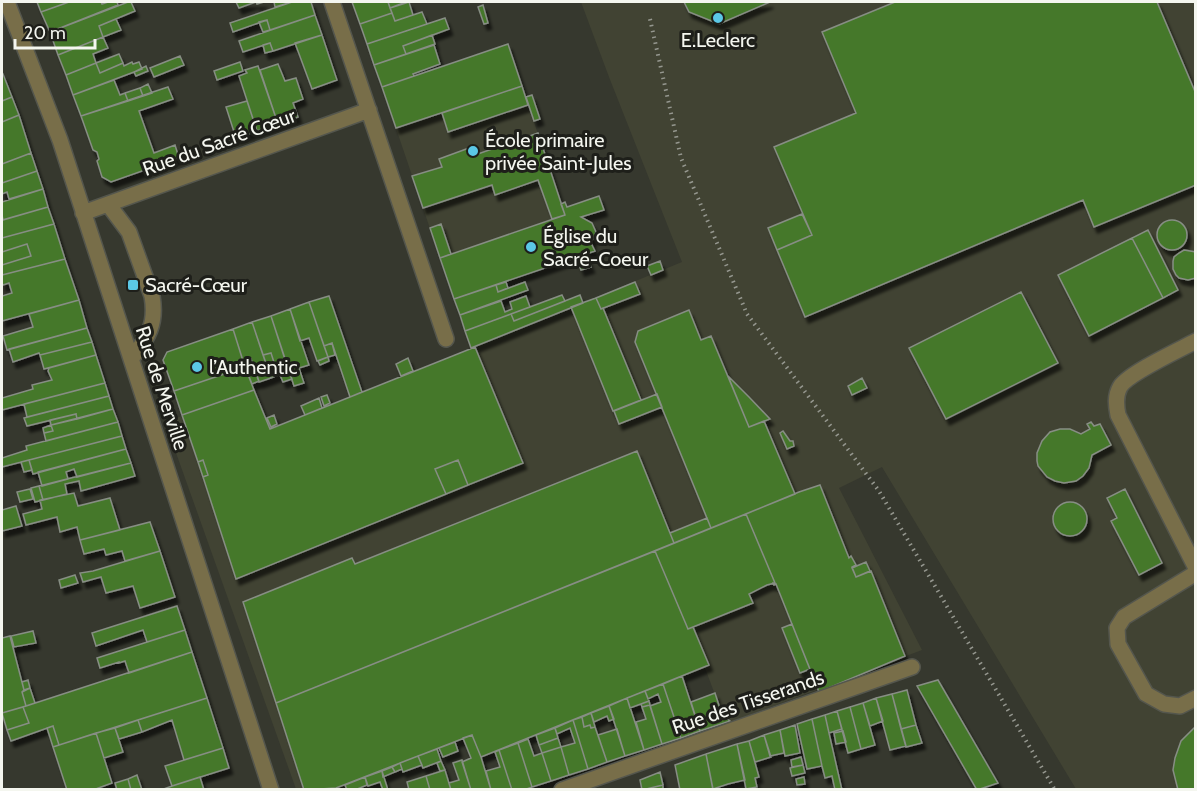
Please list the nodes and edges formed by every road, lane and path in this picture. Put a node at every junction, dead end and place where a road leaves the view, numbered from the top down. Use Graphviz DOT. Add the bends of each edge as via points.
graph roads {
  1 [pos="7,2"];
  2 [pos="332,2"];
  3 [pos="650,19"];
  4 [pos="369,110"];
  5 [pos="108,204"];
  6 [pos="83,213"];
  7 [pos="446,339"];
  8 [pos="1196,341"];
  9 [pos="131,359"];
  10 [pos="1196,568"];
  11 [pos="1196,573"];
  12 [pos="912,667"];
  13 [pos="1196,698"];
  14 [pos="599,784"];
  15 [pos="271,789"];
  16 [pos="562,789"];
  17 [pos="1055,789"];
  1 -- 6 [label="street, Rue de Merville" via="60,140"];
  2 -- 4 [label="street"];
  3 -- 17 [label="path" via="681,158 747,314 879,491"];
  4 -- 5 [label="street, Rue du Sacré Cœur"];
  4 -- 7 [label="street"];
  5 -- 6 [label="street, Rue du Sacré Cœur"];
  5 -- 9 [label="street" via="129,232 154,305 152,326"];
  6 -- 9 [label="street, Rue de Merville"];
  8 -- 10 [label="street" via="1129,377 1116,397 1118,414"];
  9 -- 15 [label="street, Rue de Merville"];
  11 -- 13 [label="street" via="1124,617 1117,628 1118,644 1146,694 1164,704 1180,706"];
  12 -- 14 [label="street, Rue des Tisserands"];
  14 -- 16 [label="street, Rue des Tisserands"];
}
